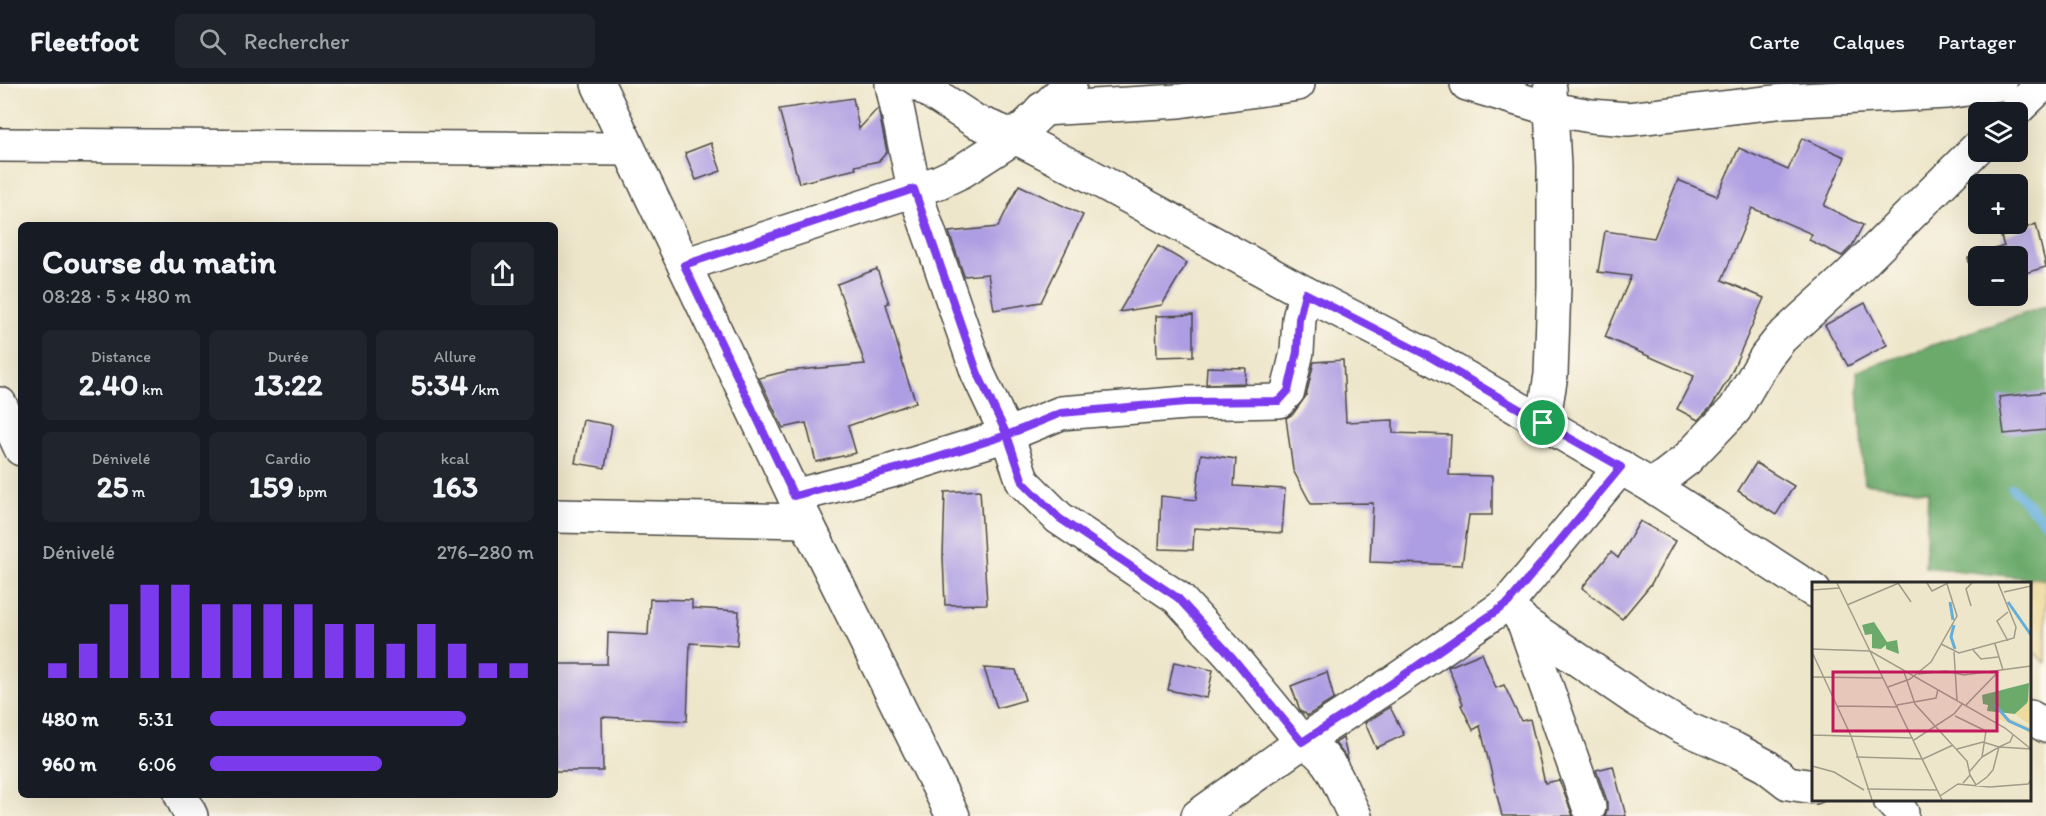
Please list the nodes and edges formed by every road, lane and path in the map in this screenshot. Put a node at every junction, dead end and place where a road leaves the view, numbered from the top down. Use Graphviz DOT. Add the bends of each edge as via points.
graph roads {
  1 [pos="598,84"];
  2 [pos="892,84"];
  3 [pos="918,84"];
  4 [pos="1070,84"];
  5 [pos="1298,84"];
  6 [pos="1467,84"];
  7 [pos="2000,84"];
  8 [pos="2043,84"];
  9 [pos="1550,96"];
  10 [pos="2024,102"];
  11 [pos="1042,109"];
  12 [pos="1014,137"];
  13 [pos="0,145"];
  14 [pos="628,149"];
  15 [pos="1968,157"];
  16 [pos="914,189"];
  17 [pos="684,265"];
  18 [pos="1305,293"];
  19 [pos="0,404"];
  20 [pos="1543,423"];
  21 [pos="1007,435"];
  22 [pos="18,443"];
  23 [pos="1621,467"];
  24 [pos="1652,486"];
  25 [pos="800,508"];
  26 [pos="558,516"];
  27 [pos="1812,590"];
  28 [pos="1516,613"];
  29 [pos="2031,718"];
  30 [pos="2046,726"];
  31 [pos="1302,742"];
  32 [pos="1812,787"];
  33 [pos="183,798"];
  34 [pos="1891,801"];
  35 [pos="1589,807"];
  36 [pos="191,816"];
  37 [pos="953,816"];
  38 [pos="1198,816"];
  39 [pos="1355,816"];
  40 [pos="1902,816"];
  1 -- 14 [label="street"];
  2 -- 16 [label="street"];
  3 -- 12 [label="street" via="975,121"];
  4 -- 11 [label="street"];
  5 -- 11 [label="street" via="1179,101"];
  6 -- 9 [label="street"];
  7 -- 9 [label="street" via="1947,92 1784,101 1628,119 1591,116"];
  8 -- 10 [label="street"];
  9 -- 20 [label="street" via="1554,286 1551,375"];
  11 -- 12 [label="street"];
  12 -- 16 [label="street" via="962,171"];
  12 -- 18 [label="street"];
  13 -- 14 [label="street"];
  14 -- 17 [label="street"];
  15 -- 24 [label="street" via="1781,338 1735,409 1686,460"];
  16 -- 17 [label="street"];
  16 -- 21 [label="street" via="978,374"];
  17 -- 25 [label="street"];
  18 -- 20 [label="street" via="1432,358"];
  18 -- 21 [label="street" via="1288,391 1279,401 1186,402 1061,413"];
  19 -- 22 [label="street"];
  20 -- 23 [label="street"];
  21 -- 25 [label="street" via="891,471"];
  21 -- 31 [label="street" via="1023,482 1059,518 1178,598"];
  23 -- 24 [label="street"];
  23 -- 28 [label="street"];
  24 -- 27 [label="street"];
  25 -- 26 [label="street"];
  25 -- 37 [label="street"];
  28 -- 31 [label="street" via="1392,683"];
  28 -- 32 [label="street" via="1636,699 1683,727 1742,753 1788,783"];
  28 -- 35 [label="street"];
  29 -- 30 [label="street"];
  31 -- 38 [label="street"];
  31 -- 39 [label="street" via="1315,747 1336,774"];
  33 -- 36 [label="street"];
  34 -- 40 [label="street"];
}
